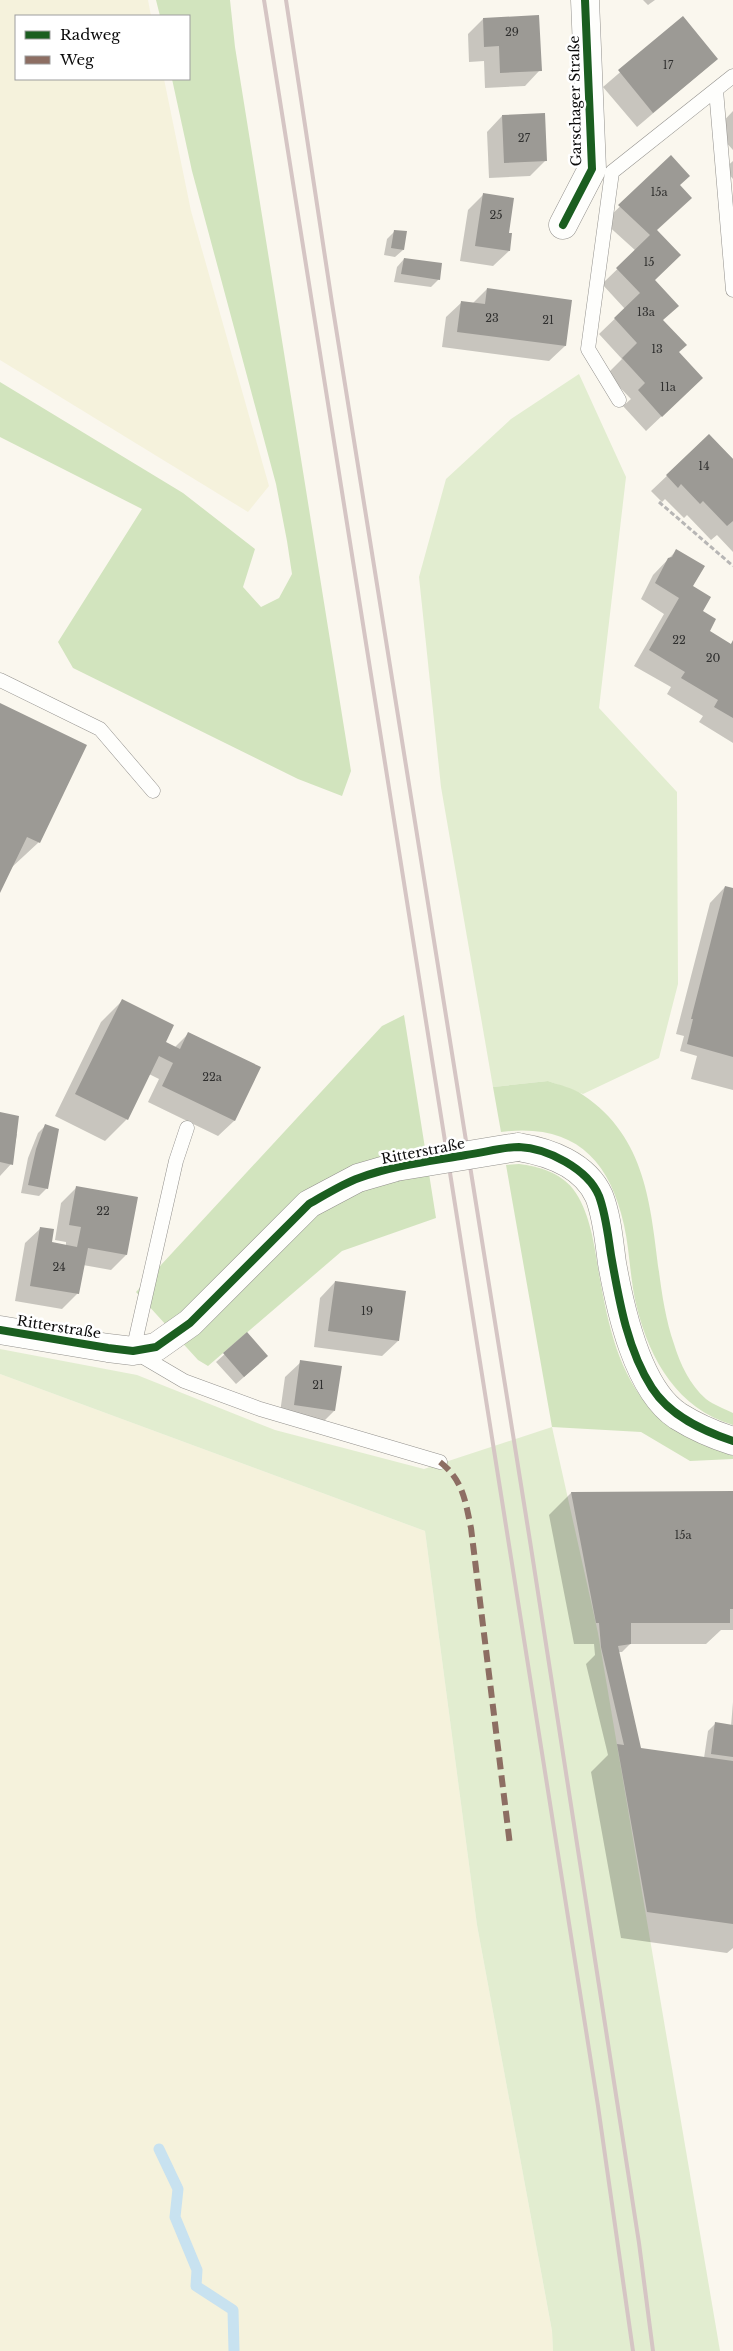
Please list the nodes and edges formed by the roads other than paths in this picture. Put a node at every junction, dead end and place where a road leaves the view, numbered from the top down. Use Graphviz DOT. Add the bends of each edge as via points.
graph roads {
  1 [pos="585,0"];
  2 [pos="733,76"];
  3 [pos="716,90"];
  4 [pos="563,225"];
  5 [pos="733,290"];
  6 [pos="619,400"];
  7 [pos="0,680"];
  8 [pos="153,791"];
  9 [pos="187,1128"];
  10 [pos="0,1330"];
  11 [pos="133,1351"];
  12 [pos="733,1441"];
  13 [pos="440,1462"];
  1 -- 4 [label="street, Garschager Straße" via="592,169"];
  2 -- 3 [label="lane"];
  3 -- 5 [label="lane"];
  3 -- 6 [label="lane" via="612,172 588,349"];
  7 -- 8 [label="lane" via="100,729"];
  9 -- 11 [label="lane" via="176,1161"];
  10 -- 11 [label="street, Ritterstraße"];
  11 -- 12 [label="street, Ritterstraße, bridge" via="156,1347 190,1323 309,1204 358,1178 396,1167 518,1147 541,1151 579,1170 598,1195 605,1218 618,1299 632,1346 652,1389 677,1415"];
  11 -- 13 [label="lane" via="184,1381 260,1410"];
}
